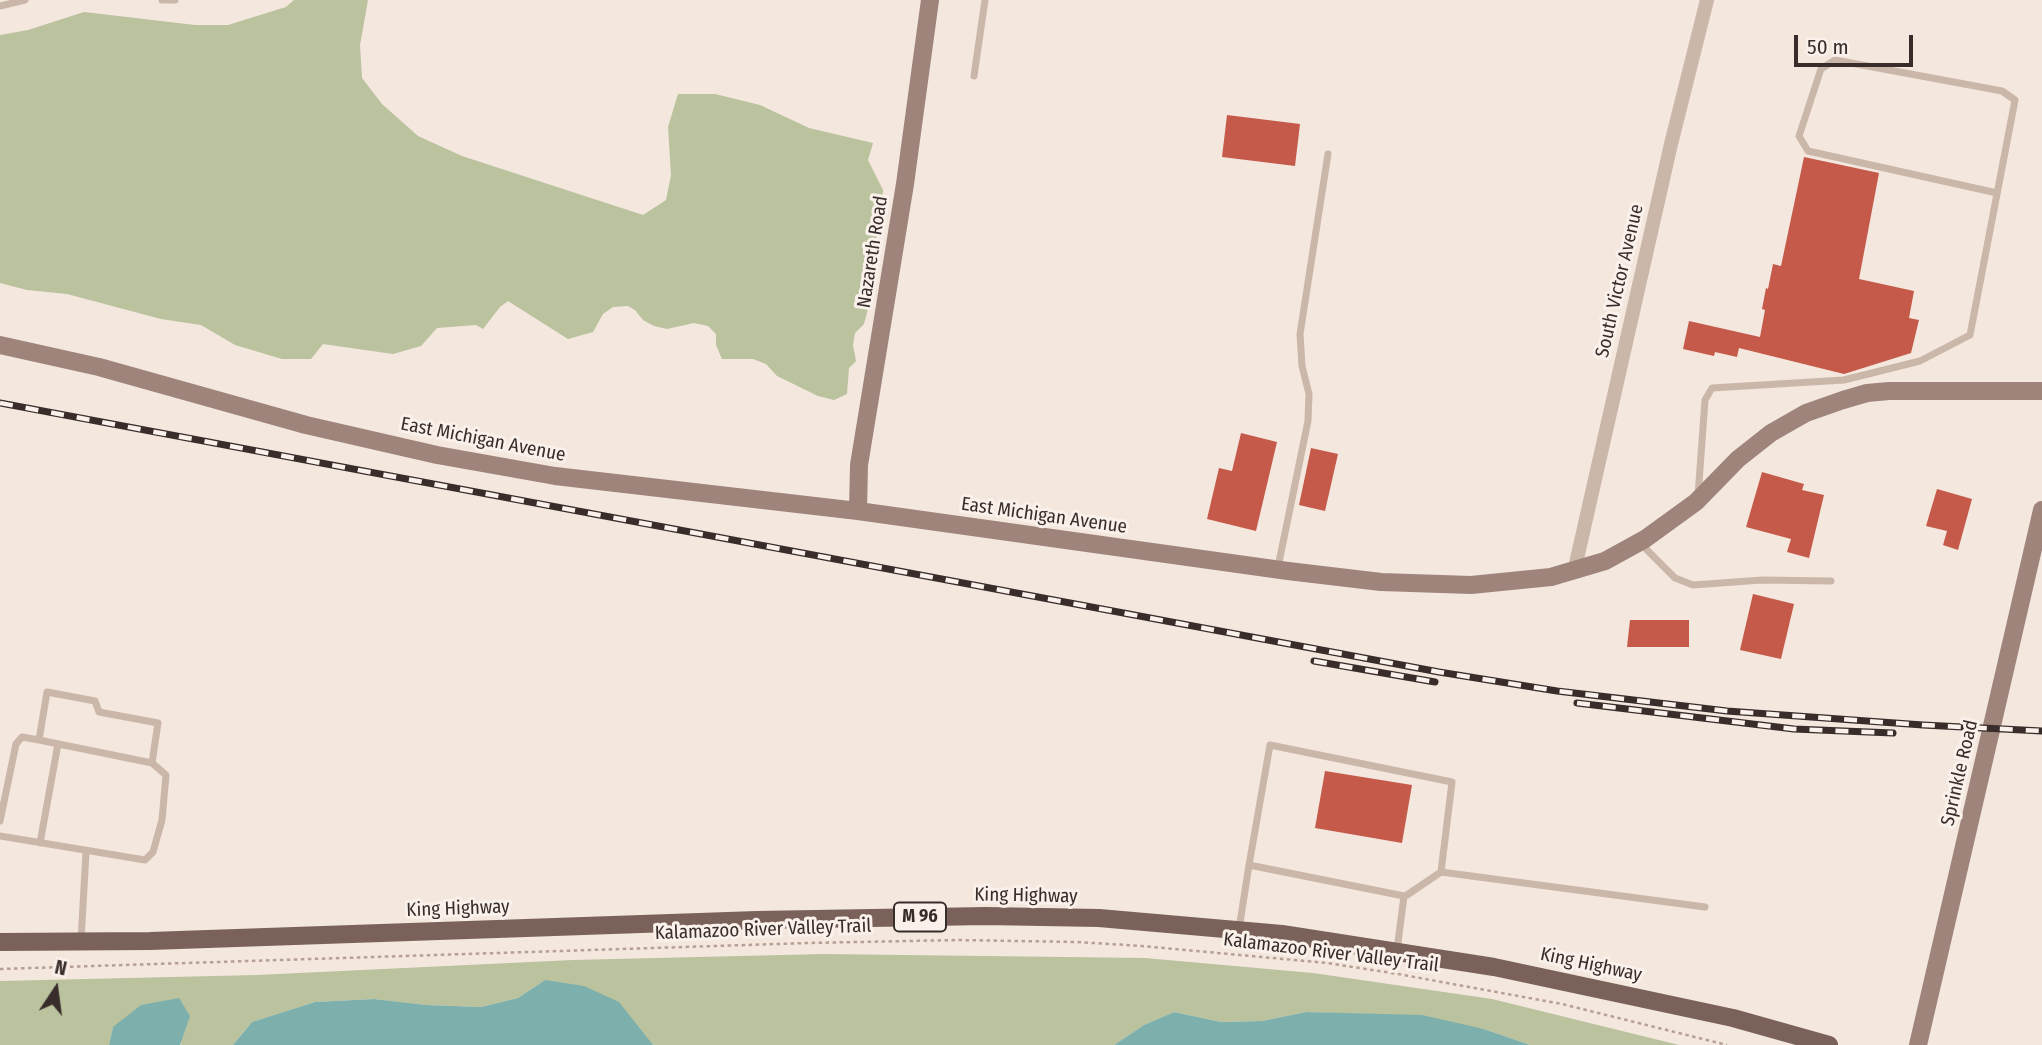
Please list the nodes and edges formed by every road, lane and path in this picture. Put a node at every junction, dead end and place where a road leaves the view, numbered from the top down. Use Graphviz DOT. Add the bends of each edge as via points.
graph roads {
  1 [pos="25,0"];
  2 [pos="162,0"];
  3 [pos="175,0"];
  4 [pos="930,0"];
  5 [pos="985,0"];
  6 [pos="1707,0"];
  7 [pos="0,6"];
  8 [pos="974,76"];
  9 [pos="1328,155"];
  10 [pos="1997,193"];
  11 [pos="0,345"];
  12 [pos="2042,391"];
  13 [pos="1698,500"];
  14 [pos="2042,510"];
  15 [pos="858,511"];
  16 [pos="1640,542"];
  17 [pos="1277,570"];
  18 [pos="1574,572"];
  19 [pos="1831,581"];
  20 [pos="39,740"];
  21 [pos="58,744"];
  22 [pos="152,763"];
  23 [pos="0,821"];
  24 [pos="0,836"];
  25 [pos="40,843"];
  26 [pos="86,852"];
  27 [pos="1249,865"];
  28 [pos="1441,872"];
  29 [pos="1404,897"];
  30 [pos="1705,907"];
  31 [pos="1239,930"];
  32 [pos="81,941"];
  33 [pos="0,942"];
  34 [pos="1397,950"];
  35 [pos="0,969"];
  36 [pos="1920,1038"];
  37 [pos="1727,1045"];
  38 [pos="1829,1045"];
  1 -- 7 [label="lane"];
  2 -- 3 [label="lane"];
  4 -- 15 [label="street, Nazareth Road" via="859,465"];
  5 -- 8 [label="lane"];
  6 -- 18 [label="street, South Victor Avenue"];
  9 -- 17 [label="lane" via="1300,334 1310,394 1308,421"];
  10 -- 10 [label="lane" via="2015,100 2002,91 1835,60 1821,69 1799,136 1808,151"];
  10 -- 13 [label="lane" via="1970,335 1920,361 1844,380 1712,388 1705,400"];
  11 -- 15 [label="street, East Michigan Avenue" via="437,455 555,476"];
  12 -- 13 [label="street, East Michigan Avenue" via="1889,391 1843,400 1770,433"];
  13 -- 16 [label="street, East Michigan Avenue"];
  14 -- 36 [label="street, Sprinkle Road"];
  15 -- 17 [label="street, East Michigan Avenue"];
  16 -- 18 [label="street, East Michigan Avenue"];
  16 -- 19 [label="lane" via="1675,578 1693,585"];
  17 -- 18 [label="street, East Michigan Avenue" via="1381,582 1471,585"];
  20 -- 21 [label="lane"];
  20 -- 22 [label="lane" via="47,692 95,701 99,712 158,723"];
  20 -- 23 [label="lane" via="22,737 16,744"];
  21 -- 22 [label="lane"];
  21 -- 25 [label="lane"];
  22 -- 26 [label="lane" via="166,775 162,820 153,852 145,860"];
  24 -- 25 [label="lane"];
  25 -- 26 [label="lane"];
  26 -- 32 [label="lane"];
  27 -- 28 [label="lane" via="1270,745 1452,782"];
  27 -- 29 [label="lane"];
  27 -- 31 [label="lane"];
  28 -- 29 [label="lane"];
  28 -- 30 [label="lane"];
  29 -- 34 [label="lane"];
  31 -- 32 [label="main road, King Highway / M 96" via="986,916"];
  31 -- 34 [label="main road, King Highway / M 96"];
  32 -- 33 [label="main road, King Highway / M 96"];
  34 -- 38 [label="main road, King Highway / M 96" via="1604,989"];
  35 -- 37 [label="path, Kalamazoo River Valley Trail" via="890,941 1142,946 1327,963 1469,986 1562,1003"];
}
